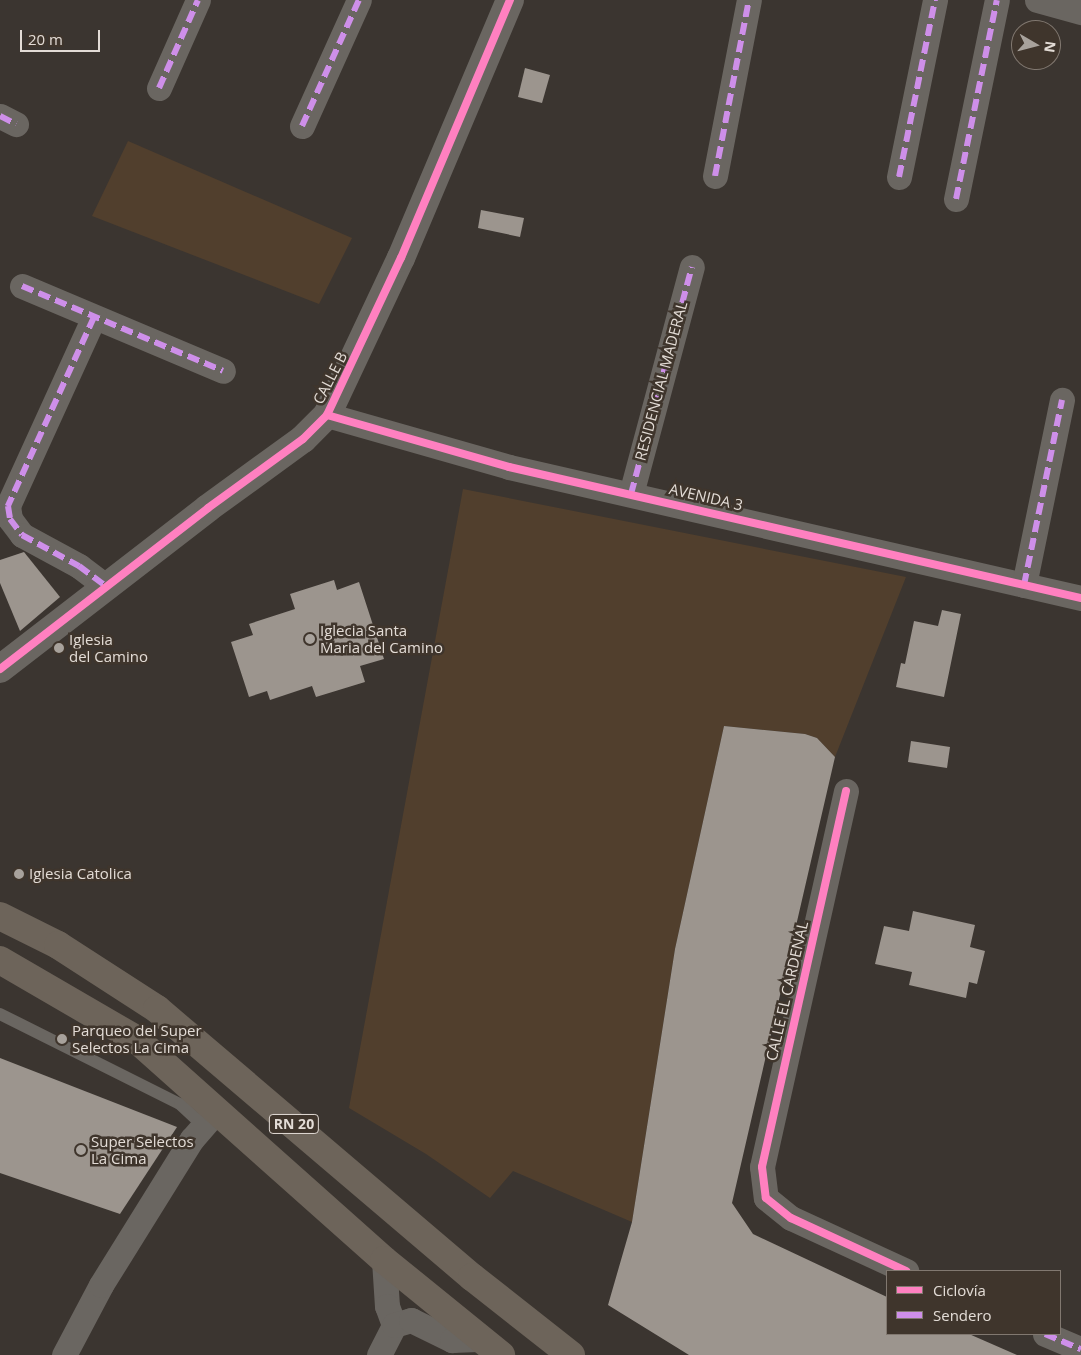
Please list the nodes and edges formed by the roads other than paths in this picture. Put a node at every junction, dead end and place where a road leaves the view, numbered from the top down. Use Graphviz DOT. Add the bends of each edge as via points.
graph roads {
  1 [pos="198,0"];
  2 [pos="359,0"];
  3 [pos="510,0"];
  4 [pos="749,0"];
  5 [pos="935,0"];
  6 [pos="997,0"];
  7 [pos="1037,0"];
  8 [pos="1081,12"];
  9 [pos="159,88"];
  10 [pos="302,126"];
  11 [pos="715,176"];
  12 [pos="899,177"];
  13 [pos="956,199"];
  14 [pos="692,267"];
  15 [pos="22,286"];
  16 [pos="94,317"];
  17 [pos="223,371"];
  18 [pos="1062,400"];
  19 [pos="327,415"];
  20 [pos="630,494"];
  21 [pos="1024,585"];
  22 [pos="106,586"];
  23 [pos="1081,598"];
  24 [pos="0,669"];
  25 [pos="846,791"];
  26 [pos="0,916"];
  27 [pos="0,960"];
  28 [pos="0,1014"];
  29 [pos="210,1118"];
  30 [pos="384,1260"];
  31 [pos="904,1270"];
  32 [pos="394,1325"];
  33 [pos="1047,1335"];
  34 [pos="478,1339"];
  35 [pos="1081,1349"];
  36 [pos="64,1355"];
  37 [pos="379,1355"];
  38 [pos="501,1355"];
  39 [pos="571,1355"];
  1 -- 9 [label="street"];
  2 -- 10 [label="street"];
  3 -- 19 [label="street, CALLE B" via="401,258"];
  4 -- 11 [label="street"];
  5 -- 12 [label="street"];
  6 -- 13 [label="street"];
  7 -- 8 [label="street"];
  14 -- 20 [label="street, RESIDENCIAL MADERAL"];
  15 -- 16 [label="street"];
  16 -- 17 [label="street"];
  16 -- 22 [label="street" via="8,506 10,519 22,535 79,566"];
  18 -- 21 [label="street"];
  19 -- 20 [label="street, AVENIDA 3" via="509,467"];
  19 -- 22 [label="street, CALLE B" via="303,439"];
  20 -- 21 [label="street, AVENIDA 3"];
  21 -- 23 [label="street, AVENIDA 3"];
  22 -- 24 [label="street, CALLE B"];
  25 -- 31 [label="street, CALLE EL CARDENAL" via="762,1166 766,1198 791,1218"];
  26 -- 39 [label="highway, RN 20" via="58,945 157,1009 472,1277"];
  27 -- 29 [label="highway, RN 20" via="136,1039"];
  28 -- 29 [label="lane"];
  29 -- 30 [label="highway, RN 20"];
  29 -- 36 [label="street" via="192,1140 101,1285"];
  30 -- 32 [label="street" via="387,1306"];
  30 -- 34 [label="highway, RN 20"];
  32 -- 34 [label="street" via="411,1320 452,1340"];
  32 -- 37 [label="street"];
  33 -- 35 [label="street"];
  34 -- 38 [label="highway, RN 20"];
}
